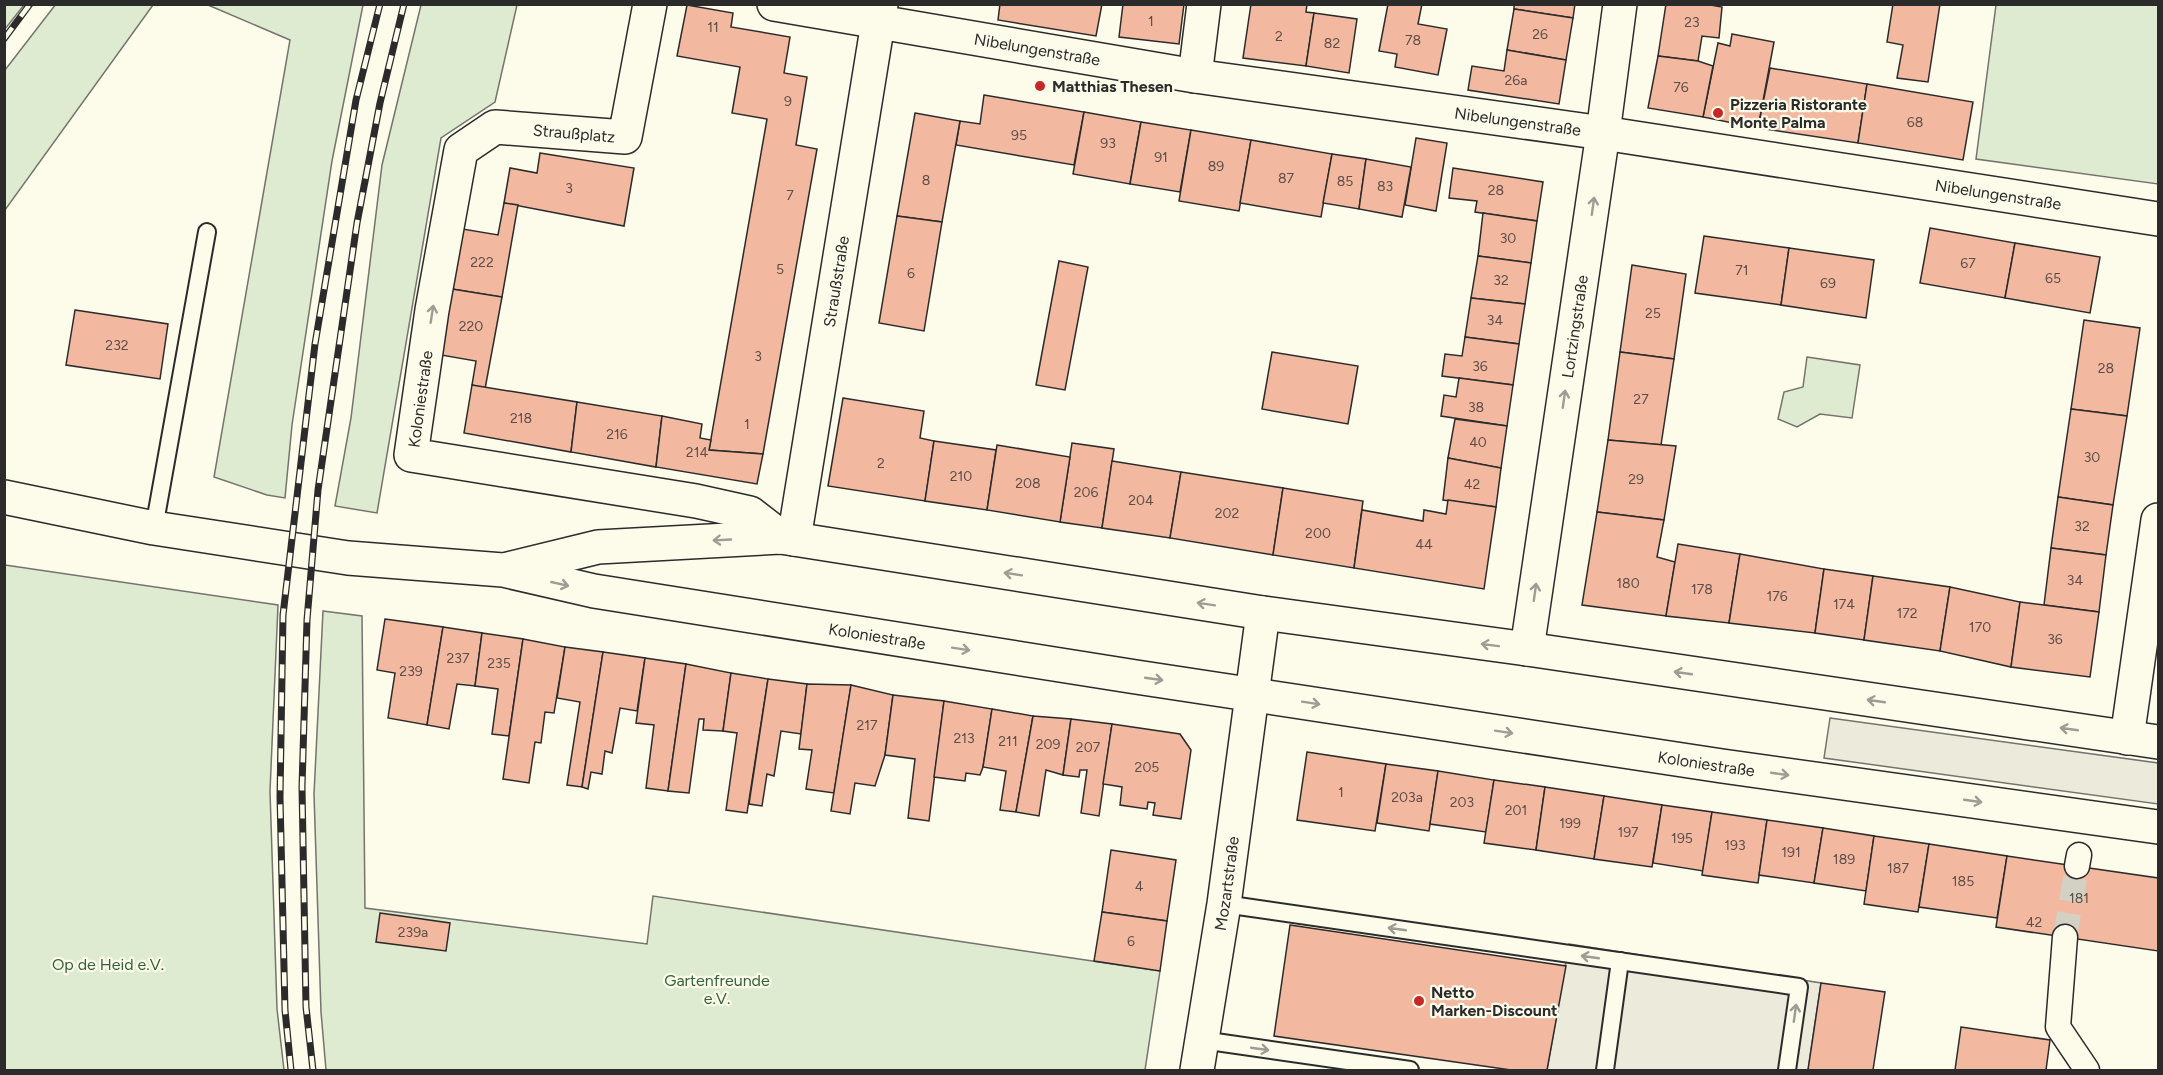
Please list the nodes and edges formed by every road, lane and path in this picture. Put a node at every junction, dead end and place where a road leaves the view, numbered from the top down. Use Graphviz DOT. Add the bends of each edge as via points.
graph roads {
  1 [pos="650,4"];
  2 [pos="774,4"];
  3 [pos="1204,4"];
  4 [pos="1620,4"];
  5 [pos="879,14"];
  6 [pos="1195,76"];
  7 [pos="495,127"];
  8 [pos="1603,133"];
  9 [pos="2158,219"];
  10 [pos="207,232"];
  11 [pos="4,497"];
  12 [pos="2158,520"];
  13 [pos="154,528"];
  14 [pos="787,538"];
  15 [pos="503,570"];
  16 [pos="1263,613"];
  17 [pos="1527,650"];
  18 [pos="1253,694"];
  19 [pos="2143,740"];
  20 [pos="2158,827"];
  21 [pos="1224,904"];
  22 [pos="2065,937"];
  23 [pos="1620,961"];
  24 [pos="1200,1055"];
  25 [pos="1410,1071"];
  26 [pos="1605,1071"];
  27 [pos="1787,1071"];
  28 [pos="2087,1071"];
  1 -- 7 [label="street, Straußplatz" via="625,137"];
  2 -- 5 [label="street"];
  3 -- 6 [label="street"];
  4 -- 8 [label="street, Lortzingstraße"];
  5 -- 6 [label="street, Nibelungenstraße"];
  5 -- 14 [label="street, Straußstraße"];
  6 -- 8 [label="street, Nibelungenstraße"];
  14 -- 7 [label="street, Koloniestraße, one-way" via="750,513 411,454 461,150"];
  8 -- 9 [label="street, Nibelungenstraße"];
  17 -- 8 [label="street, Lortzingstraße, one-way"];
  10 -- 13 [label="lane"];
  11 -- 13 [label="street, Koloniestraße"];
  12 -- 19 [label="street"];
  13 -- 15 [label="street, Koloniestraße" via="348,558"];
  14 -- 15 [label="street, Koloniestraße, one-way" via="598,547"];
  16 -- 14 [label="street, Koloniestraße, one-way"];
  15 -- 18 [label="street, Koloniestraße, one-way" via="594,591"];
  17 -- 16 [label="street, Koloniestraße, one-way"];
  16 -- 18 [label="street"];
  19 -- 17 [label="street, Koloniestraße, one-way"];
  18 -- 20 [label="street, Koloniestraße, one-way" via="1722,766"];
  18 -- 21 [label="street, Mozartstraße"];
  23 -- 21 [label="lane, one-way"];
  21 -- 24 [label="street, Mozartstraße"];
  22 -- 28 [label="street" via="2058,1027"];
  23 -- 26 [label="lane"];
  27 -- 23 [label="lane, one-way" via="1799,987"];
  24 -- 25 [label="lane, one-way"];
}
